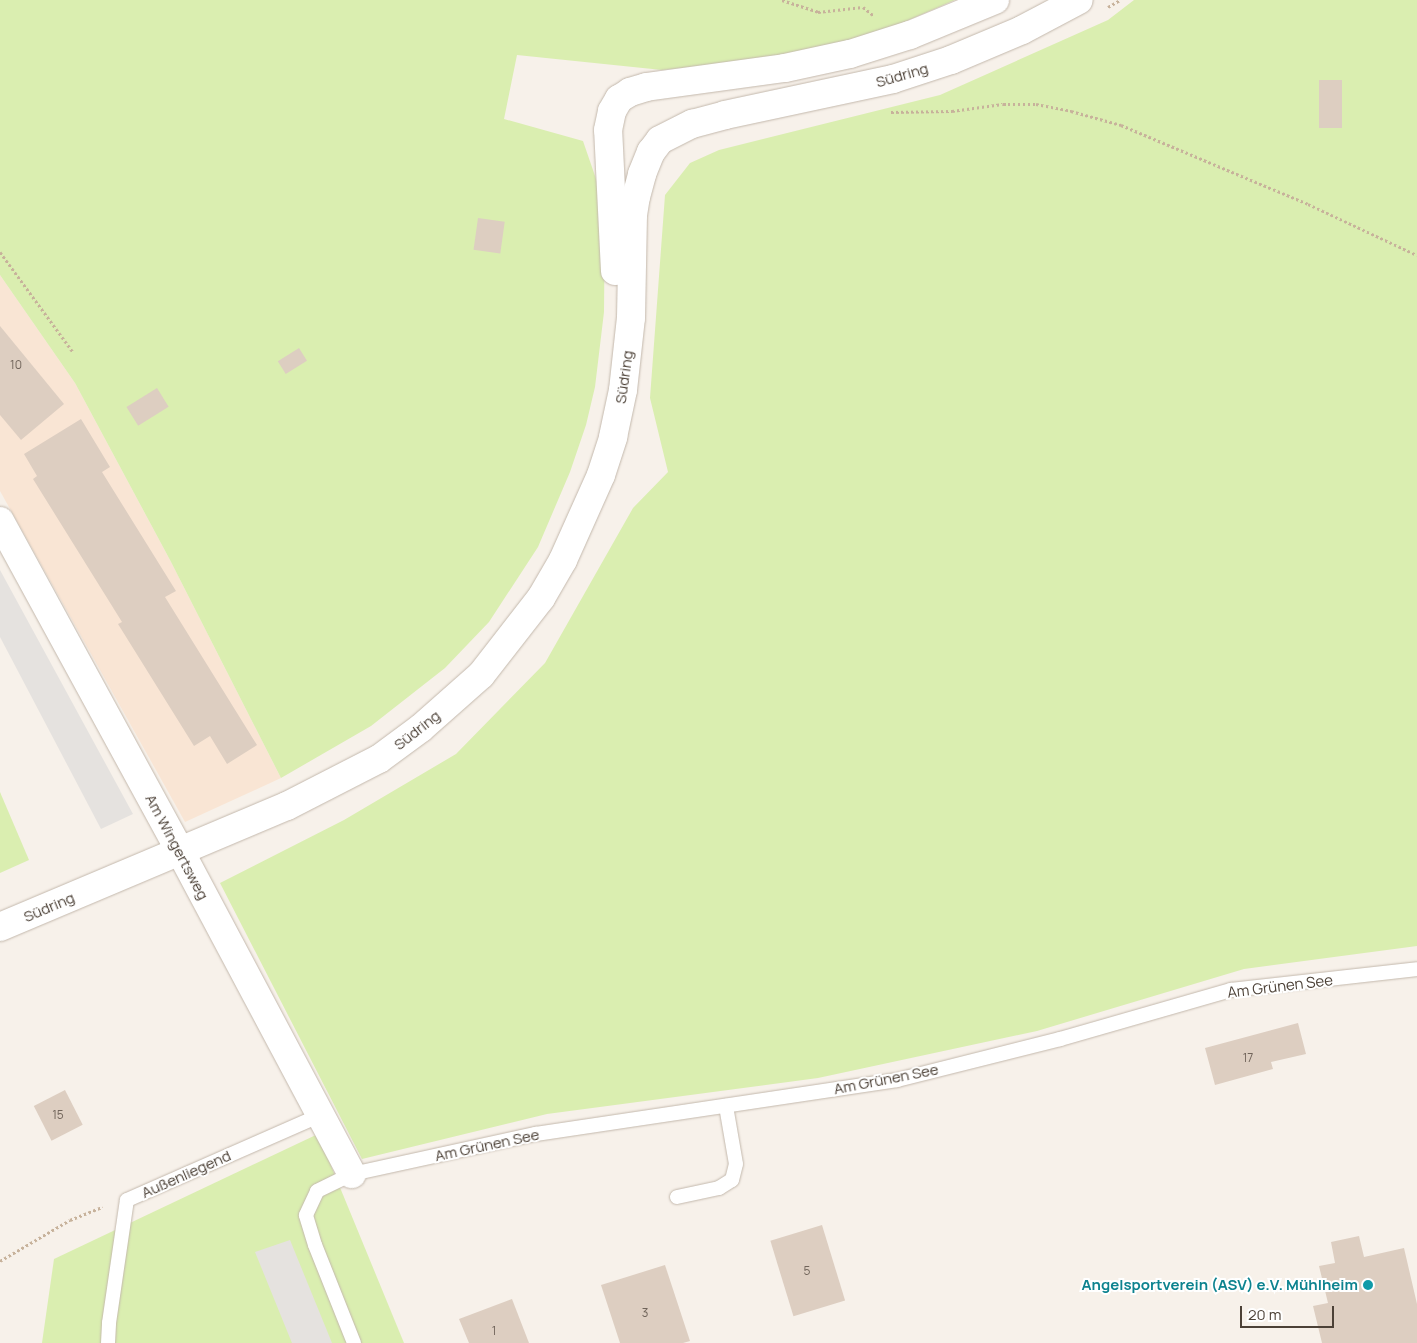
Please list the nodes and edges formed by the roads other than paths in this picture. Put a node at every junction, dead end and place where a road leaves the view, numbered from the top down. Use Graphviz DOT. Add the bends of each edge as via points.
graph roads {
  1 [pos="995,0"];
  2 [pos="1079,0"];
  3 [pos="0,521"];
  4 [pos="180,851"];
  5 [pos="0,927"];
  6 [pos="1417,969"];
  7 [pos="726,1106"];
  8 [pos="321,1115"];
  9 [pos="352,1174"];
  10 [pos="677,1197"];
  11 [pos="108,1343"];
  12 [pos="354,1343"];
  1 -- 4 [label="street, Südring" via="910,35 850,54 786,68 646,87 619,99 612,111 608,130 615,273 604,392 579,481 545,558 494,636 426,702 372,744"];
  2 -- 4 [label="street, Südring" via="1022,30 942,63 893,79 724,115 692,124 660,140 651,152 636,197 631,318 624,390 613,437 586,513 541,598 481,675 421,728 379,759 287,806"];
  3 -- 4 [label="street, Am Wingertsweg"];
  4 -- 5 [label="street, Südring"];
  4 -- 8 [label="street, Am Wingertsweg"];
  6 -- 7 [label="lane, Am Grünen See" via="1232,990 1060,1039 897,1080"];
  7 -- 9 [label="lane, Am Grünen See" via="536,1134"];
  7 -- 10 [label="lane" via="736,1164 732,1180 719,1188"];
  8 -- 9 [label="street, Am Wingertsweg"];
  8 -- 11 [label="lane, Außenliegend" via="127,1200"];
  9 -- 12 [label="lane, Am Grünen See" via="317,1191 306,1215"];
}
